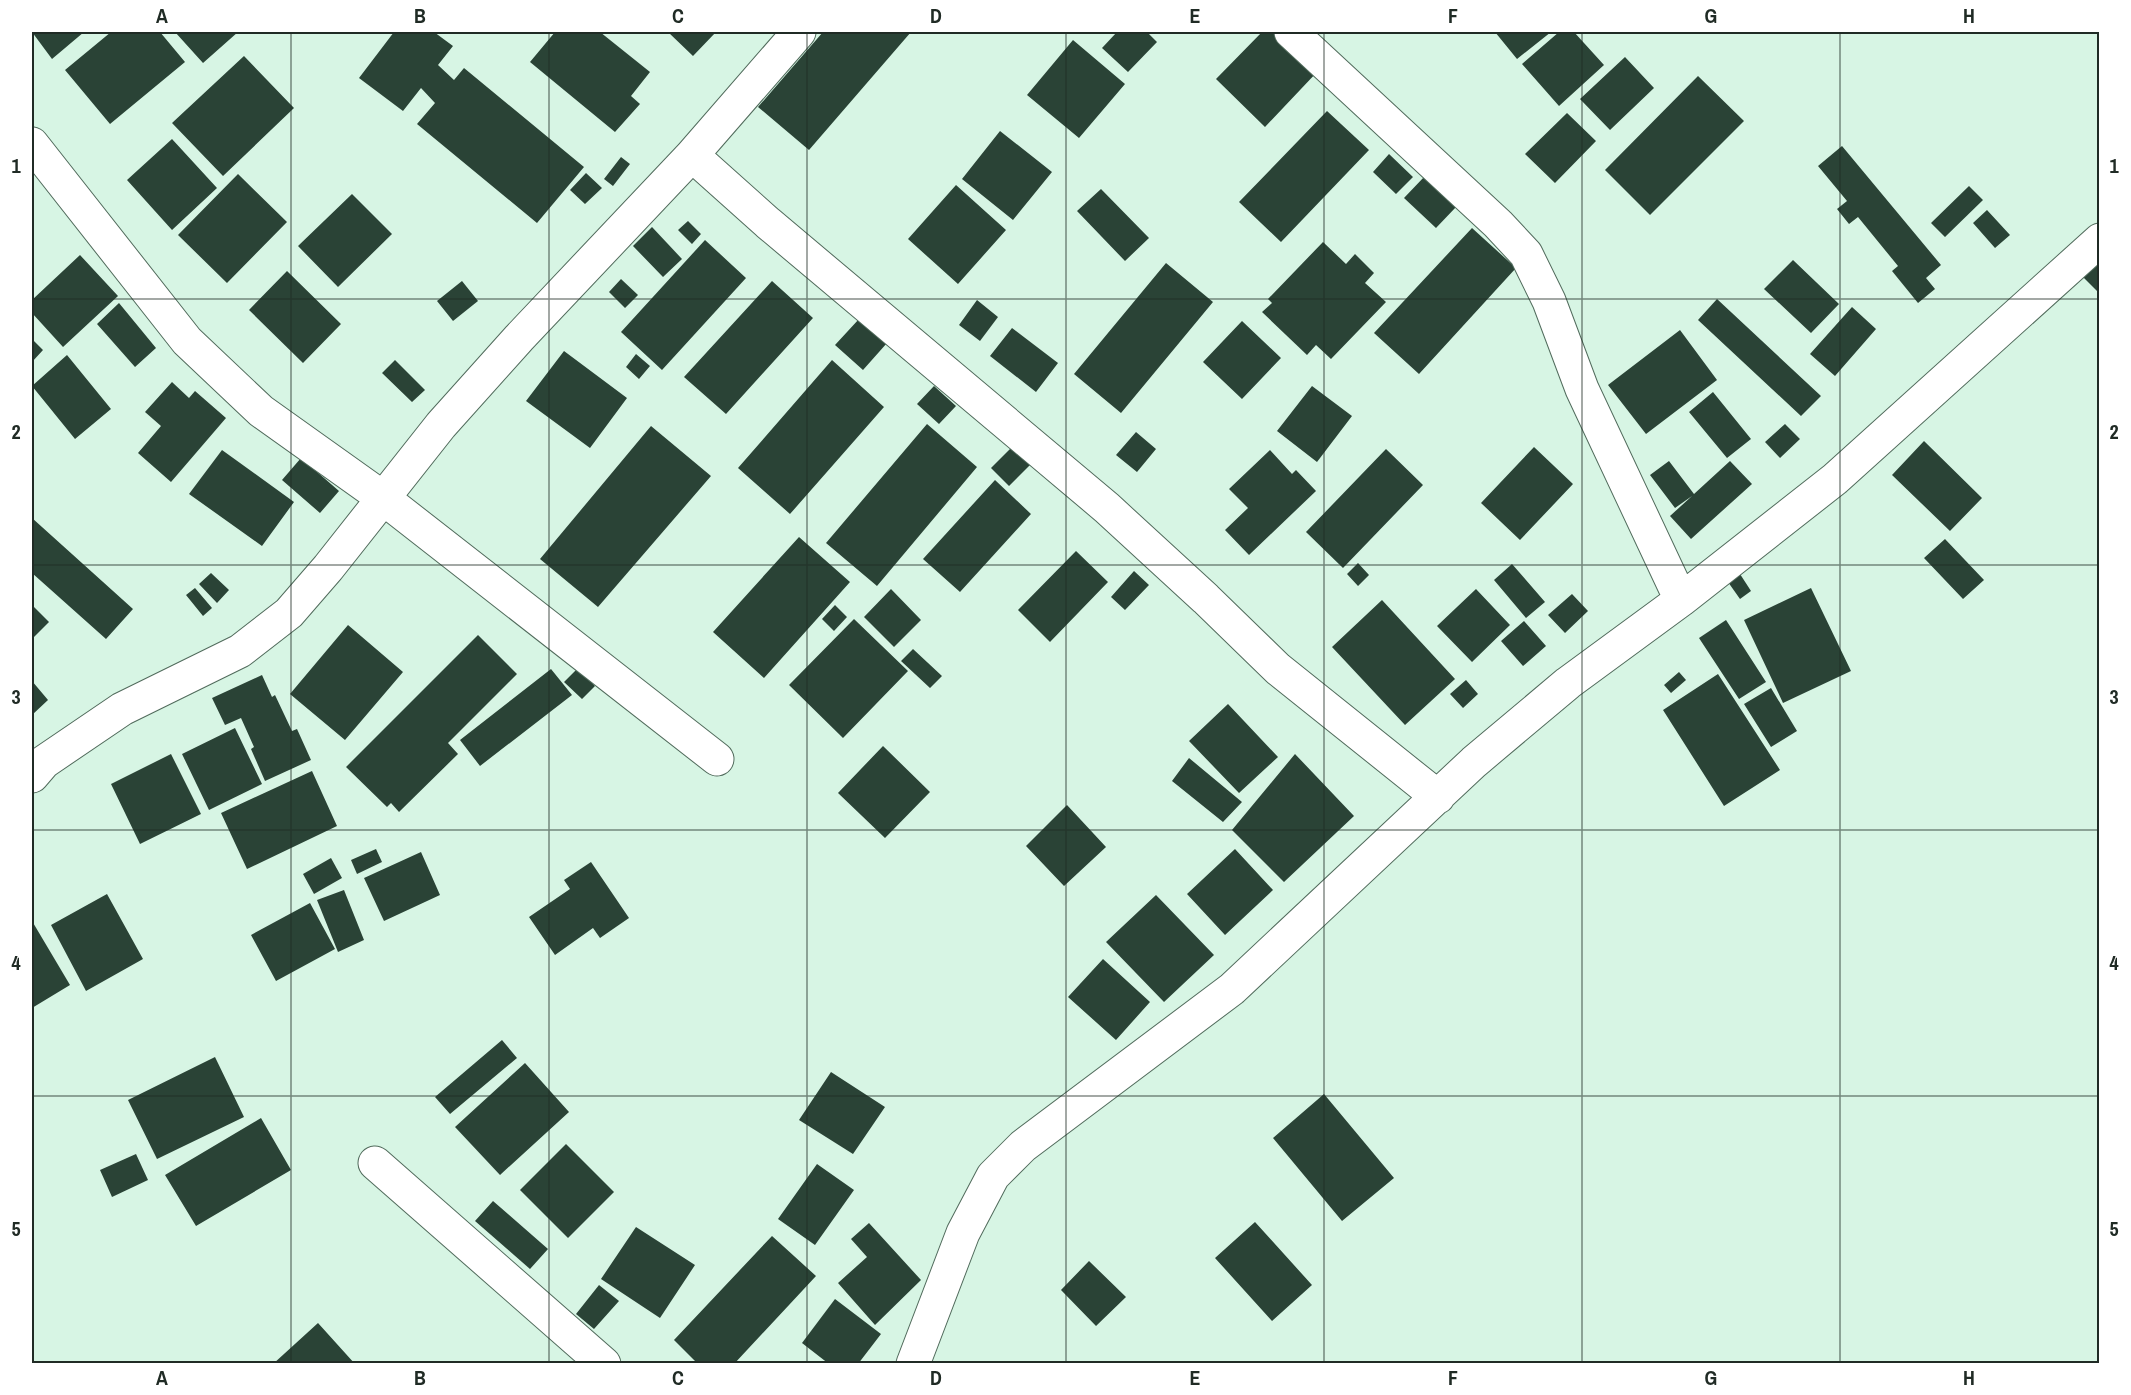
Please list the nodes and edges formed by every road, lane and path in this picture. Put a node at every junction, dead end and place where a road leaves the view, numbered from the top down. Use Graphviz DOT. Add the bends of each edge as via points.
graph roads {
  1 [pos="799,32"];
  2 [pos="1291,32"];
  3 [pos="32,144"];
  4 [pos="692,155"];
  5 [pos="2100,240"];
  6 [pos="383,498"];
  7 [pos="1681,600"];
  8 [pos="717,759"];
  9 [pos="32,776"];
  10 [pos="1438,797"];
  11 [pos="375,1163"];
  12 [pos="604,1364"];
  13 [pos="913,1364"];
  1 -- 4 [label="street"];
  2 -- 7 [label="street" via="1526,254 1549,301 1582,389"];
  3 -- 6 [label="street" via="187,341 261,411"];
  4 -- 6 [label="street" via="519,338 441,425"];
  4 -- 10 [label="street" via="1107,508 1278,669"];
  5 -- 7 [label="street" via="1835,479"];
  6 -- 8 [label="street"];
  6 -- 9 [label="street" via="288,613 240,651 122,709 44,762"];
  7 -- 10 [label="street" via="1568,683"];
  10 -- 13 [label="street" via="1232,989 1023,1146 993,1176 963,1233"];
  11 -- 12 [label="street"];
}
